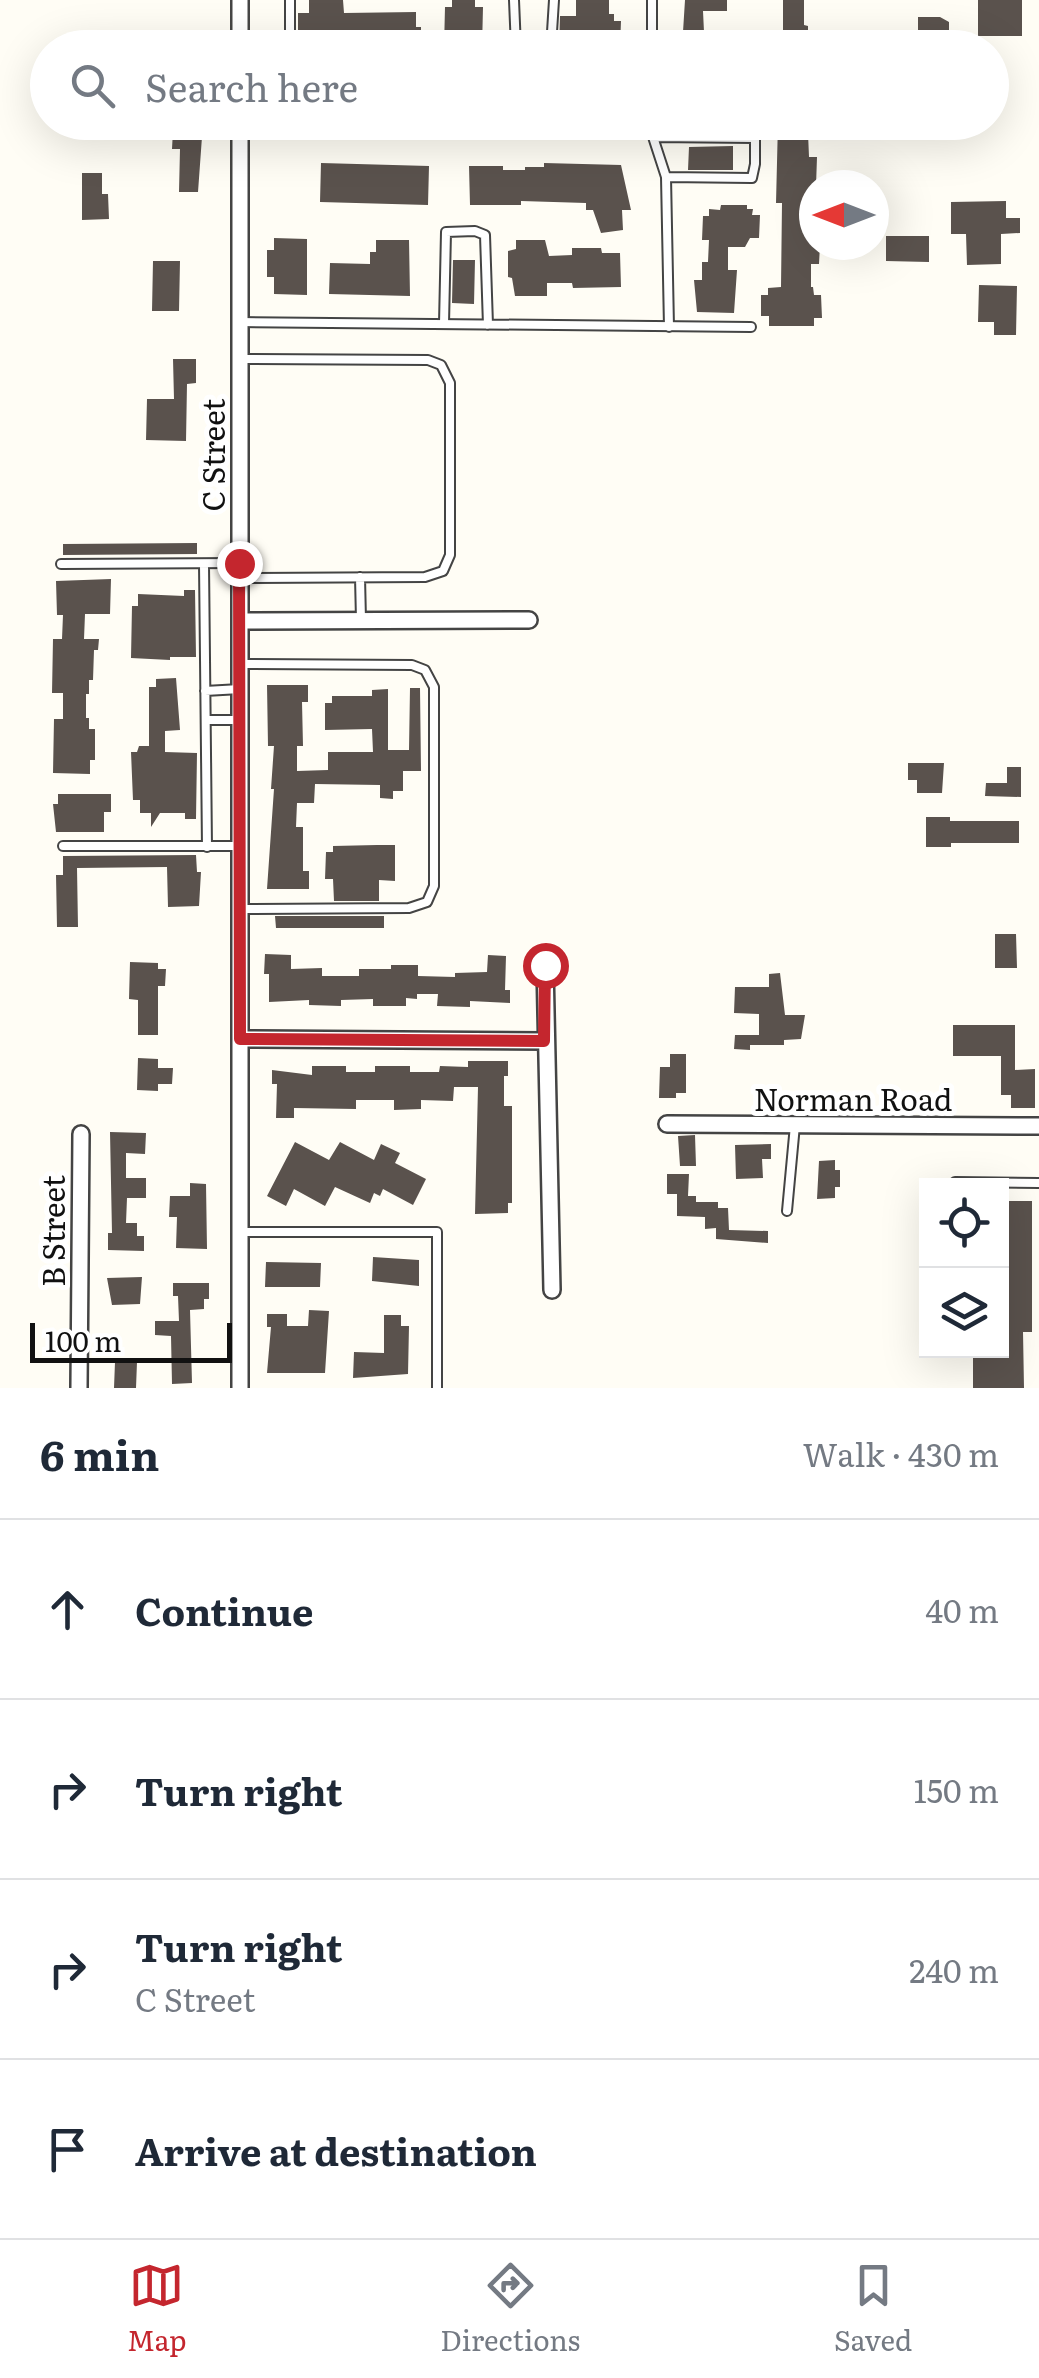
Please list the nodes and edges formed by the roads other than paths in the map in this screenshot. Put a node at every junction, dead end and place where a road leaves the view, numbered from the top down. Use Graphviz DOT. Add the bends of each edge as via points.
graph roads {
  1 [pos="240,0"];
  2 [pos="290,0"];
  3 [pos="514,0"];
  4 [pos="554,0"];
  5 [pos="652,0"];
  6 [pos="240,30"];
  7 [pos="290,30"];
  8 [pos="515,30"];
  9 [pos="552,30"];
  10 [pos="652,30"];
  11 [pos="240,140"];
  12 [pos="654,140"];
  13 [pos="755,140"];
  14 [pos="666,177"];
  15 [pos="240,322"];
  16 [pos="444,324"];
  17 [pos="488,324"];
  18 [pos="669,327"];
  19 [pos="751,327"];
  20 [pos="240,359"];
  21 [pos="60,564"];
  22 [pos="204,564"];
  23 [pos="239,570"];
  24 [pos="360,577"];
  25 [pos="360,620"];
  26 [pos="529,620"];
  27 [pos="240,621"];
  28 [pos="240,664"];
  29 [pos="240,689"];
  30 [pos="206,691"];
  31 [pos="206,720"];
  32 [pos="240,720"];
  33 [pos="63,846"];
  34 [pos="240,846"];
  35 [pos="208,847"];
  36 [pos="240,908"];
  37 [pos="545,965"];
  38 [pos="240,1039"];
  39 [pos="544,1041"];
  40 [pos="667,1124"];
  41 [pos="796,1125"];
  42 [pos="1039,1126"];
  43 [pos="80,1134"];
  44 [pos="1009,1183"];
  45 [pos="1039,1183"];
  46 [pos="787,1211"];
  47 [pos="240,1232"];
  48 [pos="552,1290"];
  49 [pos="78,1388"];
  50 [pos="240,1388"];
  51 [pos="437,1388"];
  1 -- 6 [label="street"];
  2 -- 7 [label="lane"];
  3 -- 8 [label="lane"];
  4 -- 9 [label="lane"];
  5 -- 10 [label="lane"];
  11 -- 15 [label="street, C Street"];
  12 -- 14 [label="lane"];
  13 -- 14 [label="lane" via="752,178"];
  14 -- 18 [label="lane"];
  15 -- 16 [label="lane"];
  15 -- 20 [label="street, C Street"];
  16 -- 17 [label="lane"];
  16 -- 17 [label="lane" via="446,232 475,231 485,235"];
  17 -- 18 [label="lane"];
  18 -- 19 [label="lane"];
  20 -- 23 [label="street, C Street"];
  20 -- 24 [label="lane" via="428,360 445,370 448,564 425,577"];
  21 -- 22 [label="lane"];
  22 -- 23 [label="lane"];
  22 -- 30 [label="lane"];
  23 -- 24 [label="lane"];
  23 -- 27 [label="street, C Street"];
  24 -- 25 [label="lane"];
  25 -- 26 [label="street"];
  25 -- 27 [label="street"];
  27 -- 28 [label="street, C Street"];
  28 -- 29 [label="street, C Street"];
  28 -- 36 [label="lane" via="419,666 429,674 434,886 427,902 409,908"];
  29 -- 30 [label="lane"];
  29 -- 32 [label="street, C Street"];
  30 -- 31 [label="lane"];
  31 -- 32 [label="lane"];
  31 -- 35 [label="lane"];
  32 -- 34 [label="street, C Street"];
  33 -- 35 [label="lane"];
  34 -- 35 [label="lane"];
  34 -- 36 [label="street, C Street"];
  36 -- 38 [label="street, C Street"];
  37 -- 39 [label="street"];
  38 -- 39 [label="street"];
  38 -- 47 [label="street, C Street"];
  39 -- 48 [label="street"];
  40 -- 41 [label="street, Norman Road"];
  41 -- 42 [label="street, Norman Road"];
  41 -- 46 [label="lane"];
  43 -- 49 [label="street, B Street"];
  44 -- 45 [label="lane"];
  47 -- 50 [label="street, C Street"];
  47 -- 51 [label="lane" via="438,1232"];
}
